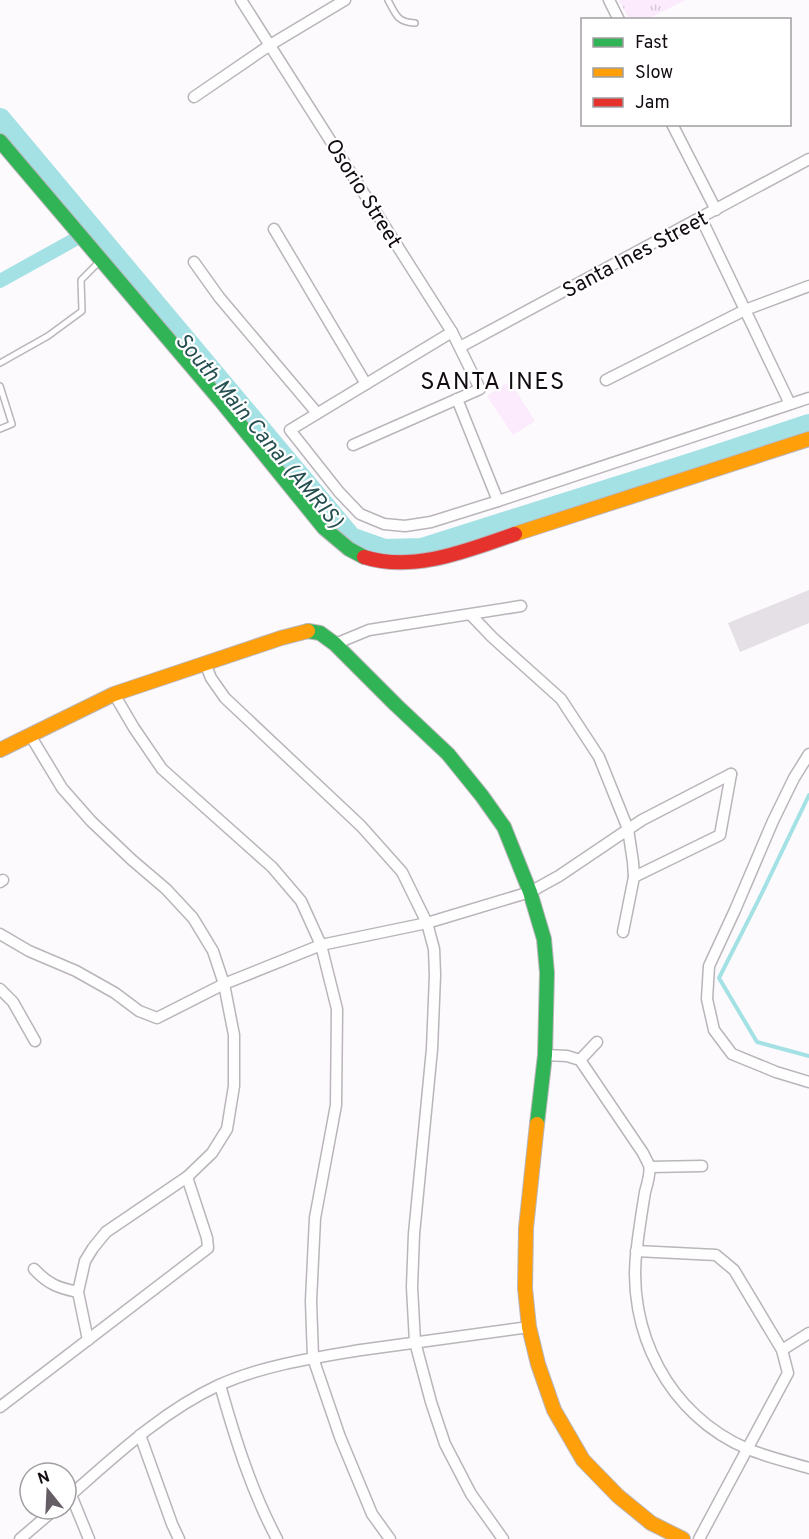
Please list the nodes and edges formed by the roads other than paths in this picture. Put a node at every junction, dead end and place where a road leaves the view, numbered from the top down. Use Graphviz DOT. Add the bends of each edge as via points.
graph roads {
  1 [pos="241,0"];
  2 [pos="345,0"];
  3 [pos="388,0"];
  4 [pos="609,0"];
  5 [pos="617,18"];
  6 [pos="415,23"];
  7 [pos="270,45"];
  8 [pos="194,97"];
  9 [pos="673,126"];
  10 [pos="0,141"];
  11 [pos="809,159"];
  12 [pos="716,210"];
  13 [pos="701,218"];
  14 [pos="274,229"];
  15 [pos="101,260"];
  16 [pos="194,262"];
  17 [pos="809,286"];
  18 [pos="745,310"];
  19 [pos="452,332"];
  20 [pos="460,347"];
  21 [pos="0,363"];
  22 [pos="606,380"];
  23 [pos="366,384"];
  24 [pos="0,386"];
  25 [pos="809,398"];
  26 [pos="457,399"];
  27 [pos="790,404"];
  28 [pos="317,413"];
  29 [pos="0,429"];
  30 [pos="809,439"];
  31 [pos="353,445"];
  32 [pos="498,501"];
  33 [pos="521,606"];
  34 [pos="471,615"];
  35 [pos="335,644"];
  36 [pos="205,663"];
  37 [pos="114,694"];
  38 [pos="30,735"];
  39 [pos="0,750"];
  40 [pos="808,756"];
  41 [pos="627,829"];
  42 [pos="634,877"];
  43 [pos="530,892"];
  44 [pos="427,923"];
  45 [pos="623,932"];
  46 [pos="0,934"];
  47 [pos="321,945"];
  48 [pos="224,984"];
  49 [pos="0,989"];
  50 [pos="35,1041"];
  51 [pos="597,1042"];
  52 [pos="545,1055"];
  53 [pos="580,1060"];
  54 [pos="809,1082"];
  55 [pos="702,1166"];
  56 [pos="650,1167"];
  57 [pos="187,1177"];
  58 [pos="636,1251"];
  59 [pos="34,1269"];
  60 [pos="78,1292"];
  61 [pos="528,1328"];
  62 [pos="809,1333"];
  63 [pos="88,1340"];
  64 [pos="415,1342"];
  65 [pos="782,1350"];
  66 [pos="313,1358"];
  67 [pos="220,1385"];
  68 [pos="0,1407"];
  69 [pos="140,1435"];
  70 [pos="748,1449"];
  71 [pos="809,1468"];
  72 [pos="78,1488"];
  73 [pos="78,1518"];
  74 [pos="41,1521"];
  75 [pos="20,1539"];
  76 [pos="88,1539"];
  77 [pos="180,1539"];
  78 [pos="277,1539"];
  79 [pos="390,1539"];
  80 [pos="503,1539"];
  81 [pos="683,1539"];
  82 [pos="699,1539"];
  1 -- 7 [label="street, Osorio Street"];
  2 -- 7 [label="street"];
  3 -- 6 [label="lane" via="400,21"];
  4 -- 5 [label="street"];
  7 -- 8 [label="street"];
  7 -- 19 [label="street, Osorio Street"];
  9 -- 12 [label="street"];
  10 -- 15 [label="street"];
  11 -- 12 [label="street, Santa Ines Street"];
  12 -- 13 [label="street, Santa Ines Street"];
  13 -- 18 [label="street"];
  13 -- 20 [label="street, Santa Ines Street"];
  14 -- 23 [label="street"];
  15 -- 21 [label="lane" via="81,280 82,311"];
  15 -- 30 [label="street" via="324,528 343,546 365,558 395,564 460,552"];
  16 -- 28 [label="street"];
  17 -- 18 [label="street"];
  18 -- 22 [label="street"];
  18 -- 27 [label="street"];
  19 -- 20 [label="street, Osorio Street"];
  19 -- 23 [label="street"];
  20 -- 26 [label="street, Osorio Street" via="480,389"];
  23 -- 28 [label="street"];
  24 -- 29 [label="lane" via="12,424"];
  25 -- 27 [label="street"];
  26 -- 31 [label="street"];
  26 -- 32 [label="street"];
  27 -- 32 [label="street"];
  28 -- 32 [label="street" via="290,430 360,514 384,524 405,526"];
  33 -- 34 [label="street"];
  34 -- 35 [label="street" via="369,630"];
  34 -- 41 [label="street" via="561,699 599,758"];
  35 -- 36 [label="street" via="320,633 308,631"];
  35 -- 43 [label="street" via="448,754 482,796 504,827"];
  36 -- 37 [label="street"];
  36 -- 44 [label="street" via="225,698 361,826 402,872"];
  37 -- 38 [label="street"];
  37 -- 47 [label="street" via="162,769 272,867 301,901"];
  38 -- 39 [label="street"];
  38 -- 48 [label="street" via="62,788 193,918 213,951"];
  40 -- 54 [label="street" via="773,821 709,966 707,999 714,1030 732,1054"];
  41 -- 42 [label="street"];
  41 -- 42 [label="street" via="731,774 724,839"];
  41 -- 43 [label="street"];
  42 -- 45 [label="street"];
  43 -- 44 [label="street"];
  43 -- 52 [label="street" via="544,939 548,973"];
  44 -- 47 [label="street"];
  44 -- 64 [label="street" via="435,975 414,1234"];
  46 -- 48 [label="street" via="76,971 157,1018"];
  47 -- 48 [label="street"];
  47 -- 66 [label="street" via="337,1009 336,1105 315,1218"];
  48 -- 57 [label="street" via="234,1035 234,1086 227,1129 212,1153"];
  49 -- 50 [label="street" via="13,1002"];
  51 -- 53 [label="street"];
  52 -- 53 [label="street"];
  52 -- 61 [label="street" via="526,1228"];
  53 -- 56 [label="street"];
  55 -- 56 [label="street"];
  56 -- 58 [label="street"];
  57 -- 60 [label="street" via="106,1232 85,1262"];
  57 -- 63 [label="street" via="208,1248"];
  58 -- 65 [label="street" via="716,1255 734,1270"];
  58 -- 70 [label="street" via="634,1280 645,1340 662,1375 698,1418"];
  59 -- 60 [label="street" via="57,1287"];
  60 -- 63 [label="street"];
  61 -- 64 [label="street"];
  61 -- 81 [label="street" via="554,1410 583,1460 618,1496 651,1522"];
  62 -- 65 [label="street"];
  63 -- 68 [label="street"];
  64 -- 66 [label="street"];
  64 -- 80 [label="street" via="445,1444 471,1494"];
  65 -- 70 [label="street" via="788,1373"];
  66 -- 67 [label="street" via="255,1371"];
  66 -- 79 [label="street" via="372,1514"];
  67 -- 69 [label="street" via="186,1402"];
  67 -- 78 [label="street" via="247,1472"];
  69 -- 72 [label="street"];
  69 -- 77 [label="street"];
  70 -- 71 [label="street"];
  70 -- 82 [label="street"];
  73 -- 76 [label="street"];
  74 -- 75 [label="street"];
}
